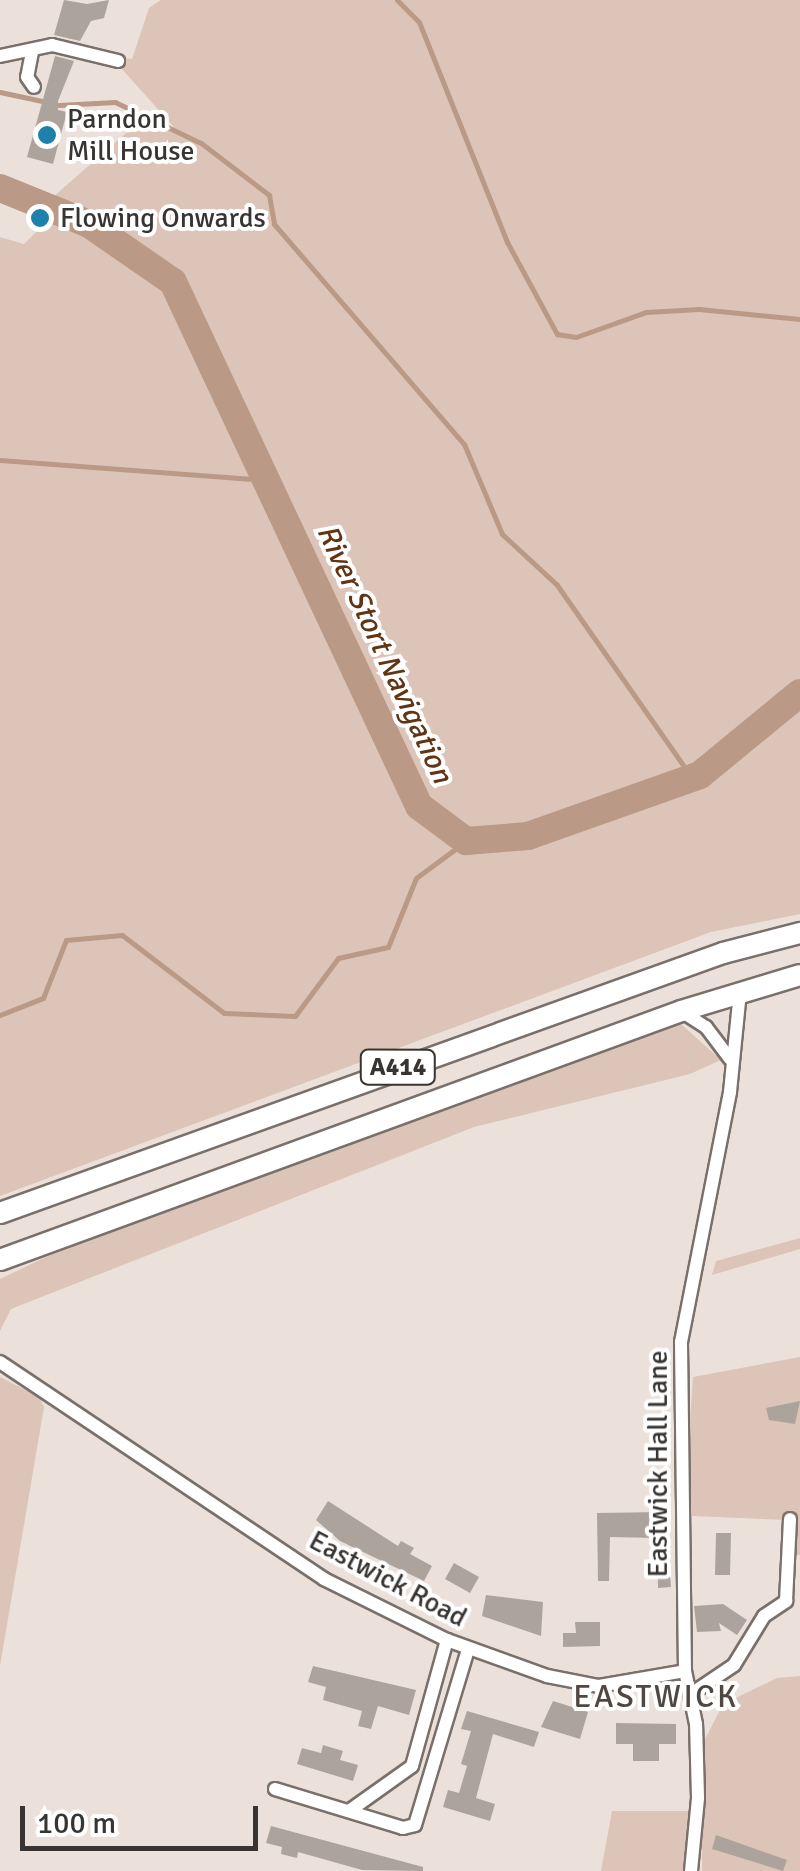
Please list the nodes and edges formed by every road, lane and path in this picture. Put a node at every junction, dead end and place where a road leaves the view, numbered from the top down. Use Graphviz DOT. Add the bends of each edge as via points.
graph roads {
  1 [pos="32,52"];
  2 [pos="0,56"];
  3 [pos="118,61"];
  4 [pos="34,87"];
  5 [pos="800,933"];
  6 [pos="800,975"];
  7 [pos="740,992"];
  8 [pos="680,1011"];
  9 [pos="730,1059"];
  10 [pos="0,1212"];
  11 [pos="0,1260"];
  12 [pos="0,1362"];
  13 [pos="790,1520"];
  14 [pos="447,1640"];
  15 [pos="468,1650"];
  16 [pos="685,1671"];
  17 [pos="691,1694"];
  18 [pos="412,1766"];
  19 [pos="432,1773"];
  20 [pos="275,1789"];
  21 [pos="350,1810"];
  22 [pos="692,1871"];
  1 -- 2 [label="street"];
  1 -- 3 [label="street" via="52,45"];
  1 -- 4 [label="street" via="27,76"];
  5 -- 10 [label="highway, A414" via="723,952"];
  6 -- 7 [label="highway, A414"];
  7 -- 8 [label="highway, A414"];
  7 -- 9 [label="street, Eastwick Hall Lane"];
  8 -- 9 [label="street" via="706,1027"];
  8 -- 11 [label="highway, A414"];
  9 -- 16 [label="street, Eastwick Hall Lane" via="730,1092 682,1342"];
  12 -- 14 [label="street, Eastwick Road" via="324,1579"];
  13 -- 17 [label="street" via="786,1601 764,1616 734,1665"];
  14 -- 15 [label="street, Eastwick Road"];
  14 -- 18 [label="street"];
  15 -- 16 [label="street, Eastwick Road" via="599,1686"];
  15 -- 19 [label="street"];
  16 -- 17 [label="street, Eastwick Hall Lane"];
  17 -- 22 [label="street, Eastwick Hall Lane" via="698,1798"];
  18 -- 19 [label="street"];
  18 -- 21 [label="street"];
  19 -- 21 [label="street" via="415,1826"];
  20 -- 21 [label="street"];
}
